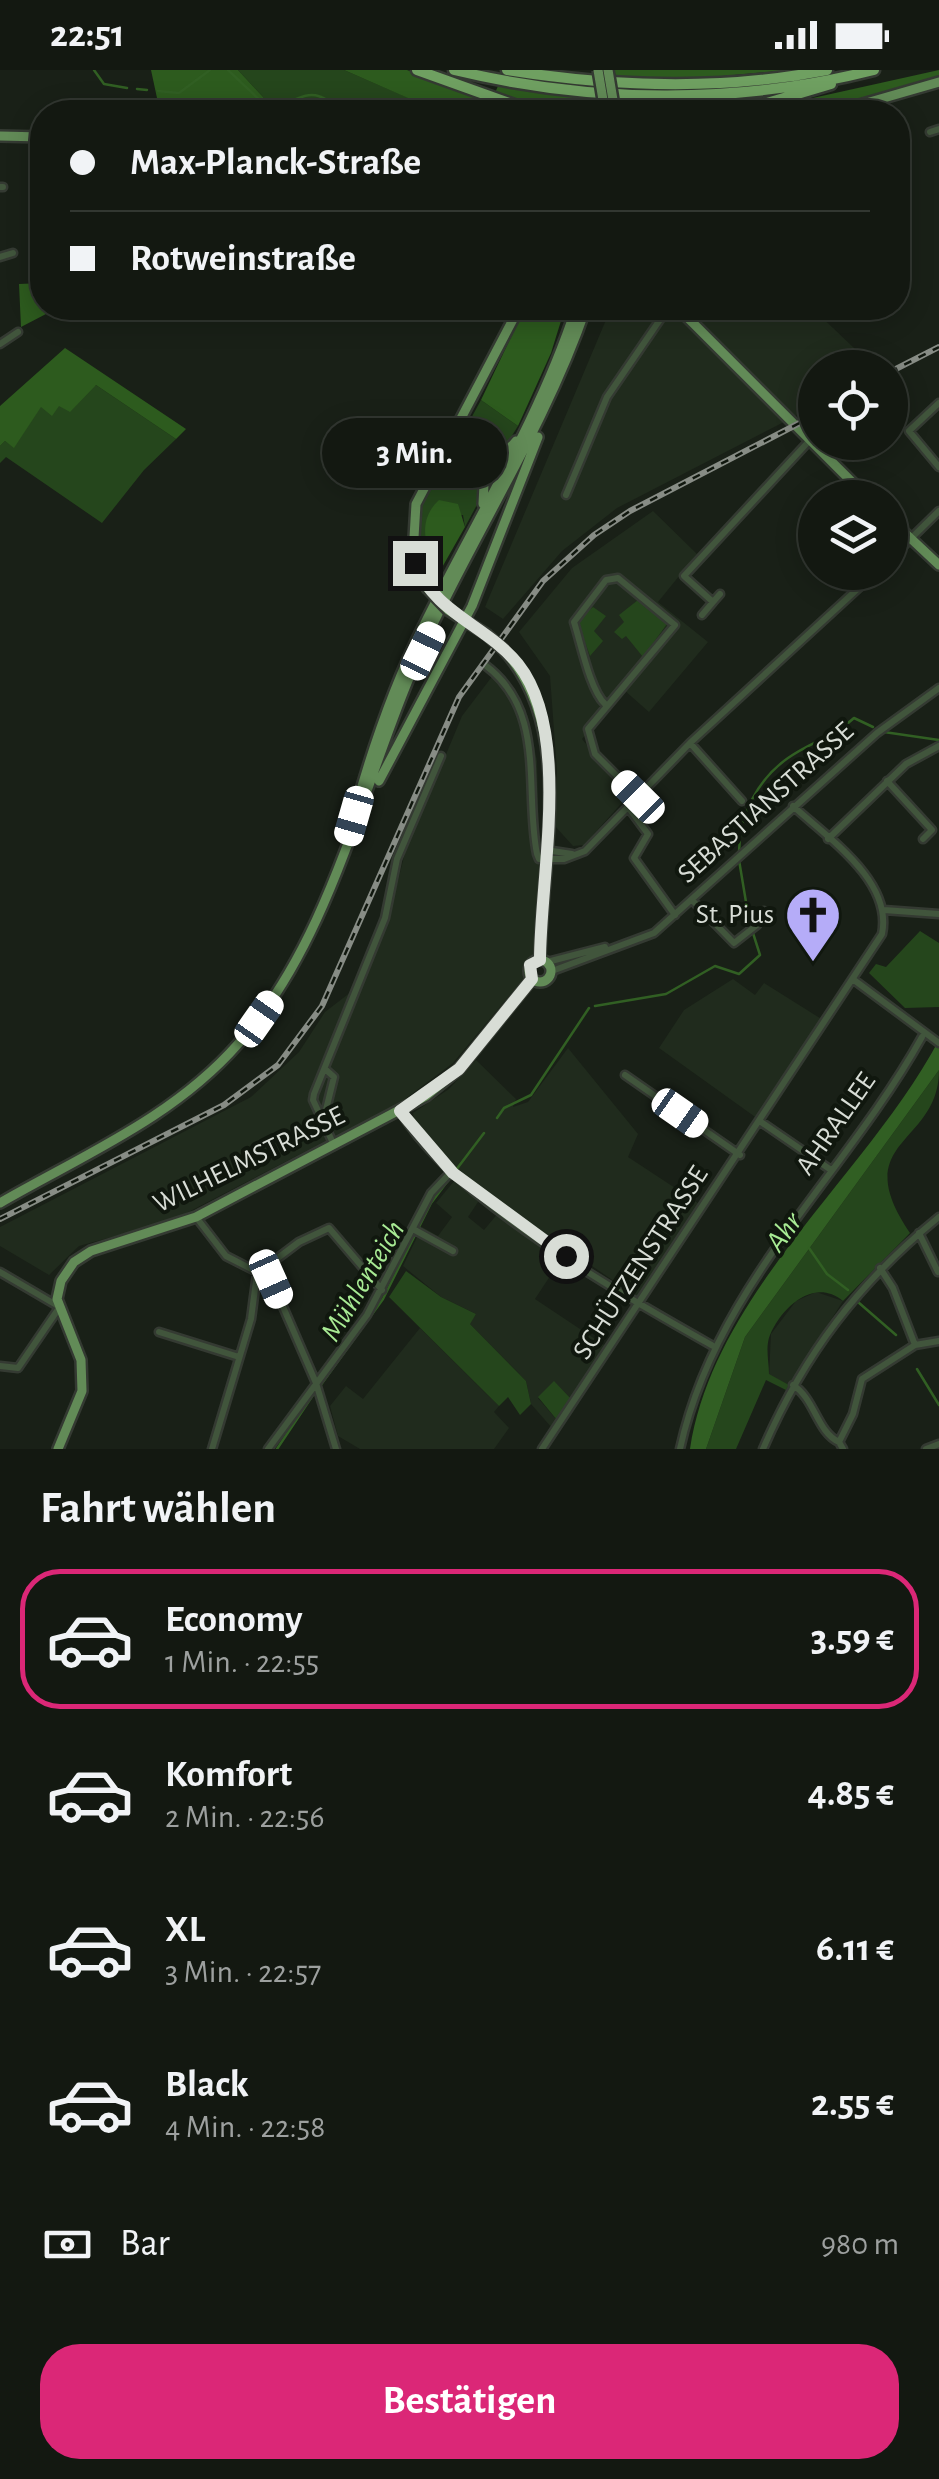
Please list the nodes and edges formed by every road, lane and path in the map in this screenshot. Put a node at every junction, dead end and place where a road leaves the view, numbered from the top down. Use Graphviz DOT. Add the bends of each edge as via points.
graph roads {
  1 [pos="417,70"];
  2 [pos="454,70"];
  3 [pos="507,70"];
  4 [pos="598,70"];
  5 [pos="608,70"];
  6 [pos="827,70"];
  7 [pos="874,70"];
  8 [pos="845,78"];
  9 [pos="939,82"];
  10 [pos="501,100"];
  11 [pos="604,100"];
  12 [pos="613,100"];
  13 [pos="783,100"];
  14 [pos="877,100"];
  15 [pos="939,129"];
  16 [pos="930,132"];
  17 [pos="0,136"];
  18 [pos="30,136"];
  19 [pos="13,253"];
  20 [pos="0,257"];
  21 [pos="513,320"];
  22 [pos="571,320"];
  23 [pos="581,320"];
  24 [pos="660,320"];
  25 [pos="690,320"];
  26 [pos="18,332"];
  27 [pos="0,344"];
  28 [pos="551,400"];
  29 [pos="939,403"];
  30 [pos="534,414"];
  31 [pos="458,424"];
  32 [pos="798,428"];
  33 [pos="444,450"];
  34 [pos="798,453"];
  35 [pos="830,460"];
  36 [pos="470,464"];
  37 [pos="939,468"];
  38 [pos="850,480"];
  39 [pos="424,485"];
  40 [pos="566,495"];
  41 [pos="939,511"];
  42 [pos="473,532"];
  43 [pos="910,539"];
  44 [pos="939,565"];
  45 [pos="856,590"];
  46 [pos="720,594"];
  47 [pos="713,602"];
  48 [pos="702,615"];
  49 [pos="464,621"];
  50 [pos="485,665"];
  51 [pos="939,688"];
  52 [pos="605,704"];
  53 [pos="690,742"];
  54 [pos="939,746"];
  55 [pos="442,756"];
  56 [pos="887,782"];
  57 [pos="638,797"];
  58 [pos="742,802"];
  59 [pos="793,806"];
  60 [pos="628,807"];
  61 [pos="828,839"];
  62 [pos="923,839"];
  63 [pos="344,850"];
  64 [pos="546,855"];
  65 [pos="692,900"];
  66 [pos="884,910"];
  67 [pos="764,911"];
  68 [pos="939,914"];
  69 [pos="675,916"];
  70 [pos="547,964"];
  71 [pos="532,979"];
  72 [pos="854,980"];
  73 [pos="922,1037"];
  74 [pos="939,1042"];
  75 [pos="325,1069"];
  76 [pos="625,1074"];
  77 [pos="400,1111"];
  78 [pos="761,1122"];
  79 [pos="322,1124"];
  80 [pos="334,1143"];
  81 [pos="740,1155"];
  82 [pos="831,1170"];
  83 [pos="454,1174"];
  84 [pos="0,1203"];
  85 [pos="939,1216"];
  86 [pos="196,1217"];
  87 [pos="416,1231"];
  88 [pos="918,1233"];
  89 [pos="453,1251"];
  90 [pos="880,1268"];
  91 [pos="0,1272"];
  92 [pos="938,1272"];
  93 [pos="257,1274"];
  94 [pos="382,1290"];
  95 [pos="58,1307"];
  96 [pos="640,1307"];
  97 [pos="159,1332"];
  98 [pos="939,1341"];
  99 [pos="713,1346"];
  100 [pos="910,1347"];
  101 [pos="238,1356"];
  102 [pos="0,1366"];
  103 [pos="793,1385"];
  104 [pos="318,1387"];
  105 [pos="841,1446"];
  106 [pos="938,1446"];
  107 [pos="58,1449"];
  108 [pos="212,1449"];
  109 [pos="268,1449"];
  110 [pos="336,1449"];
  111 [pos="542,1449"];
  112 [pos="680,1449"];
  113 [pos="762,1449"];
  114 [pos="926,1449"];
  1 -- 10 [label="highway"];
  2 -- 8 [label="highway" via="632,95 748,91"];
  3 -- 6 [label="highway" via="671,85"];
  4 -- 11 [label="main road, bridge"];
  5 -- 12 [label="main road, bridge"];
  7 -- 8 [label="highway"];
  8 -- 13 [label="highway"];
  9 -- 14 [label="main road"];
  15 -- 16 [label="street"];
  17 -- 18 [label="main road"];
  19 -- 20 [label="street"];
  21 -- 31 [label="main road"];
  22 -- 30 [label="main road"];
  23 -- 28 [label="main road"];
  24 -- 40 [label="street" via="607,398"];
  25 -- 32 [label="main road"];
  26 -- 27 [label="street"];
  28 -- 49 [label="main road"];
  28 -- 63 [label="main road" via="407,682"];
  29 -- 37 [label="street" via="910,431"];
  30 -- 36 [label="main road" via="503,455"];
  30 -- 42 [label="main road"];
  31 -- 33 [label="main road"];
  31 -- 36 [label="main road"];
  33 -- 36 [label="main road"];
  33 -- 39 [label="main road"];
  34 -- 47 [label="street" via="684,576"];
  35 -- 38 [label="main road"];
  36 -- 39 [label="main road"];
  36 -- 42 [label="main road" via="486,494"];
  39 -- 49 [label="main road, bridge" via="411,531 415,563 439,603"];
  41 -- 43 [label="street"];
  42 -- 63 [label="main road" via="386,709"];
  43 -- 44 [label="main road"];
  45 -- 53 [label="street"];
  46 -- 47 [label="street"];
  47 -- 48 [label="street"];
  49 -- 63 [label="main road"];
  49 -- 64 [label="main road, bridge" via="504,649 532,686 544,727"];
  50 -- 64 [label="street" via="518,707 528,736 536,848 539,859"];
  51 -- 59 [label="street, SEBASTIANSTRASSE"];
  52 -- 52 [label="street" via="675,625 618,578 606,580 574,622 591,686"];
  52 -- 57 [label="street" via="588,729 590,746"];
  53 -- 57 [label="street"];
  53 -- 58 [label="street"];
  54 -- 56 [label="street"];
  55 -- 75 [label="street" via="397,859 384,918"];
  56 -- 61 [label="street"];
  56 -- 62 [label="street" via="932,830"];
  57 -- 60 [label="street"];
  59 -- 61 [label="street"];
  59 -- 65 [label="street, SEBASTIANSTRASSE"];
  60 -- 64 [label="street" via="578,854"];
  60 -- 69 [label="street" via="648,834 634,858"];
  61 -- 66 [label="street" via="868,880"];
  63 -- 84 [label="main road" via="282,986 237,1046 171,1105"];
  64 -- 70 [label="main road"];
  65 -- 67 [label="street" via="730,942 752,929"];
  65 -- 69 [label="street, SEBASTIANSTRASSE"];
  66 -- 68 [label="street"];
  66 -- 72 [label="street, SCHÜTZENSTRASSE" via="882,934"];
  69 -- 70 [label="street, SEBASTIANSTRASSE" via="654,933"];
  70 -- 71 [label="main road" via="530,965"];
  70 -- 71 [label="main road" via="547,981"];
  71 -- 77 [label="main road, WILHELMSTRASSE" via="459,1069"];
  72 -- 74 [label="street"];
  72 -- 78 [label="street, SCHÜTZENSTRASSE"];
  73 -- 82 [label="street, AHRALLEE"];
  75 -- 79 [label="street" via="313,1100"];
  75 -- 79 [label="street" via="334,1087"];
  76 -- 81 [label="street"];
  77 -- 80 [label="main road, WILHELMSTRASSE"];
  77 -- 83 [label="street"];
  78 -- 81 [label="street, SCHÜTZENSTRASSE"];
  78 -- 82 [label="street"];
  79 -- 80 [label="street"];
  80 -- 86 [label="main road, WILHELMSTRASSE"];
  81 -- 96 [label="street, SCHÜTZENSTRASSE"];
  82 -- 99 [label="street, AHRALLEE"];
  83 -- 87 [label="street" via="431,1194"];
  83 -- 96 [label="street"];
  85 -- 88 [label="street"];
  86 -- 93 [label="street" via="226,1256"];
  86 -- 95 [label="main road, WILHELMSTRASSE" via="86,1254 64,1276"];
  87 -- 89 [label="street"];
  87 -- 94 [label="street"];
  88 -- 90 [label="street"];
  88 -- 92 [label="street"];
  90 -- 100 [label="street"];
  90 -- 103 [label="street" via="827,1329"];
  91 -- 95 [label="street"];
  93 -- 94 [label="street" via="330,1228"];
  93 -- 101 [label="street"];
  93 -- 104 [label="street" via="271,1279"];
  94 -- 104 [label="street"];
  95 -- 102 [label="street" via="18,1368"];
  95 -- 107 [label="main road" via="78,1349 83,1380"];
  96 -- 99 [label="street"];
  96 -- 111 [label="street, SCHÜTZENSTRASSE"];
  97 -- 101 [label="street"];
  98 -- 100 [label="street"];
  99 -- 112 [label="street, AHRALLEE"];
  100 -- 105 [label="street" via="862,1379"];
  101 -- 108 [label="street"];
  103 -- 105 [label="street"];
  103 -- 113 [label="street"];
  104 -- 109 [label="street"];
  104 -- 110 [label="street"];
  106 -- 114 [label="street"];
}
